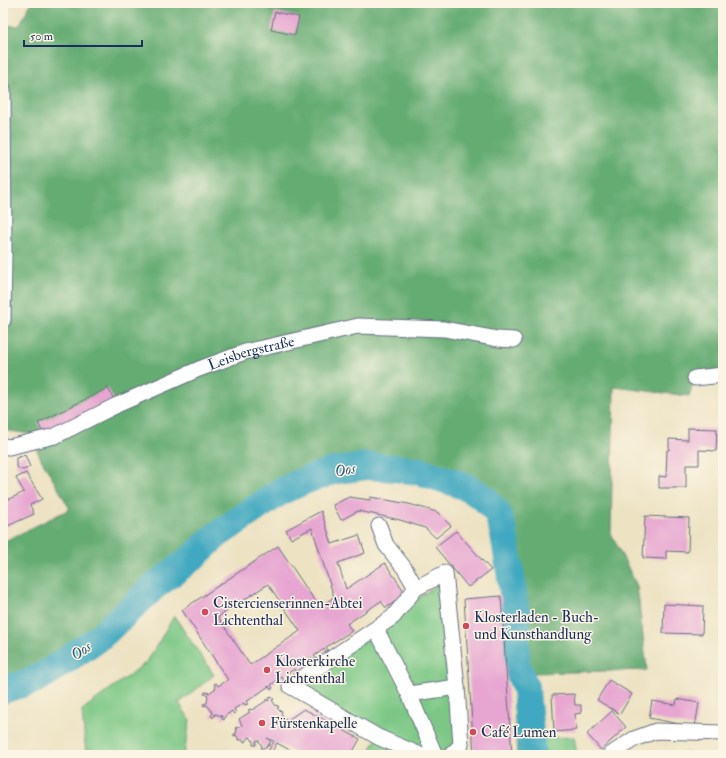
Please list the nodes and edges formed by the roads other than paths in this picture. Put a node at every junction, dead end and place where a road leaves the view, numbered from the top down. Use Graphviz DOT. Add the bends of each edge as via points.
graph roads {
  1 [pos="3,89"];
  2 [pos="3,320"];
  3 [pos="514,340"];
  4 [pos="723,375"];
  5 [pos="695,378"];
  6 [pos="3,446"];
  7 [pos="379,526"];
  8 [pos="416,588"];
  9 [pos="376,629"];
  10 [pos="457,687"];
  11 [pos="409,694"];
  12 [pos="723,733"];
  13 [pos="420,755"];
  14 [pos="435,755"];
  15 [pos="451,755"];
  16 [pos="610,755"];
  1 -- 2 [label="street"];
  3 -- 6 [label="street, Leisbergstraße" via="498,340 444,330 358,326 245,352 117,405 55,436 9,447"];
  4 -- 5 [label="street"];
  7 -- 8 [label="street" via="386,545"];
  8 -- 9 [label="street" via="393,617"];
  8 -- 10 [label="street" via="445,573"];
  9 -- 11 [label="street"];
  9 -- 13 [label="street" via="290,686 378,737"];
  10 -- 11 [label="street"];
  10 -- 15 [label="street" via="461,745"];
  11 -- 14 [label="street"];
  12 -- 16 [label="street" via="656,731 634,739"];
}
